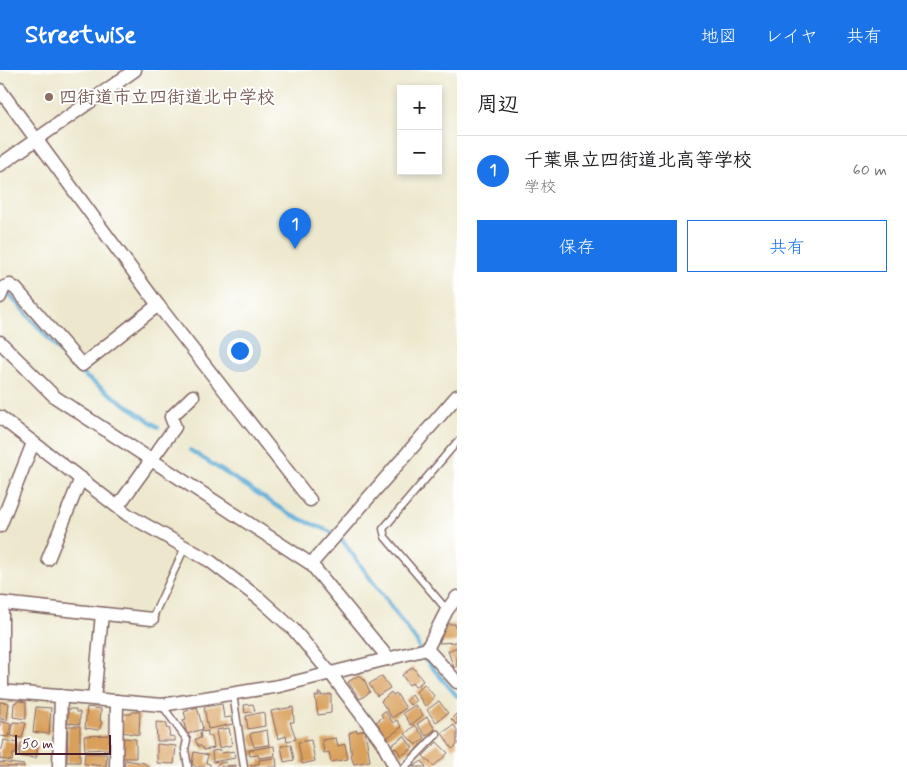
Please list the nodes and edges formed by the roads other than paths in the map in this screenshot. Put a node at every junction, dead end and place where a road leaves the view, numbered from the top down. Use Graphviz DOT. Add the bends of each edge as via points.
graph roads {
  1 [pos="135,70"];
  2 [pos="0,90"];
  3 [pos="37,140"];
  4 [pos="0,166"];
  5 [pos="2,293"];
  6 [pos="158,305"];
  7 [pos="0,342"];
  8 [pos="193,396"];
  9 [pos="457,396"];
  10 [pos="0,418"];
  11 [pos="457,442"];
  12 [pos="33,443"];
  13 [pos="150,459"];
  14 [pos="81,478"];
  15 [pos="310,500"];
  16 [pos="118,506"];
  17 [pos="0,526"];
  18 [pos="185,547"];
  19 [pos="48,559"];
  20 [pos="311,564"];
  21 [pos="457,597"];
  22 [pos="447,610"];
  23 [pos="102,614"];
  24 [pos="152,619"];
  25 [pos="422,650"];
  26 [pos="389,659"];
  27 [pos="331,674"];
  28 [pos="457,682"];
  29 [pos="1,691"];
  30 [pos="233,694"];
  31 [pos="61,696"];
  32 [pos="94,699"];
  33 [pos="117,701"];
  34 [pos="162,705"];
  35 [pos="437,734"];
  36 [pos="59,767"];
  37 [pos="116,767"];
  38 [pos="188,767"];
  39 [pos="244,767"];
  40 [pos="395,767"];
  41 [pos="405,767"];
  1 -- 3 [label="street"];
  2 -- 3 [label="street"];
  3 -- 4 [label="street"];
  3 -- 6 [label="street"];
  5 -- 6 [label="street" via="10,285 16,289 82,365"];
  6 -- 15 [label="street"];
  7 -- 13 [label="street" via="55,397"];
  8 -- 13 [label="street" via="171,417 175,427"];
  9 -- 20 [label="street"];
  10 -- 12 [label="street"];
  11 -- 22 [label="lane" via="383,529 385,537"];
  12 -- 14 [label="street"];
  12 -- 17 [label="street"];
  13 -- 16 [label="street"];
  13 -- 20 [label="street"];
  14 -- 16 [label="street"];
  14 -- 19 [label="street"];
  16 -- 18 [label="street"];
  18 -- 24 [label="lane"];
  18 -- 27 [label="street" via="210,561 261,600 293,629"];
  20 -- 26 [label="street"];
  21 -- 22 [label="street"];
  22 -- 25 [label="street"];
  23 -- 24 [label="street"];
  23 -- 29 [label="street" via="2,603"];
  23 -- 32 [label="street"];
  25 -- 26 [label="street"];
  25 -- 28 [label="street"];
  26 -- 27 [label="street"];
  27 -- 30 [label="street"];
  27 -- 40 [label="street" via="382,742"];
  29 -- 31 [label="street"];
  30 -- 34 [label="street"];
  30 -- 39 [label="lane"];
  31 -- 32 [label="street"];
  31 -- 36 [label="street"];
  32 -- 33 [label="street"];
  33 -- 34 [label="street"];
  33 -- 37 [label="street"];
  34 -- 38 [label="lane" via="187,740"];
  35 -- 41 [label="lane"];
}
